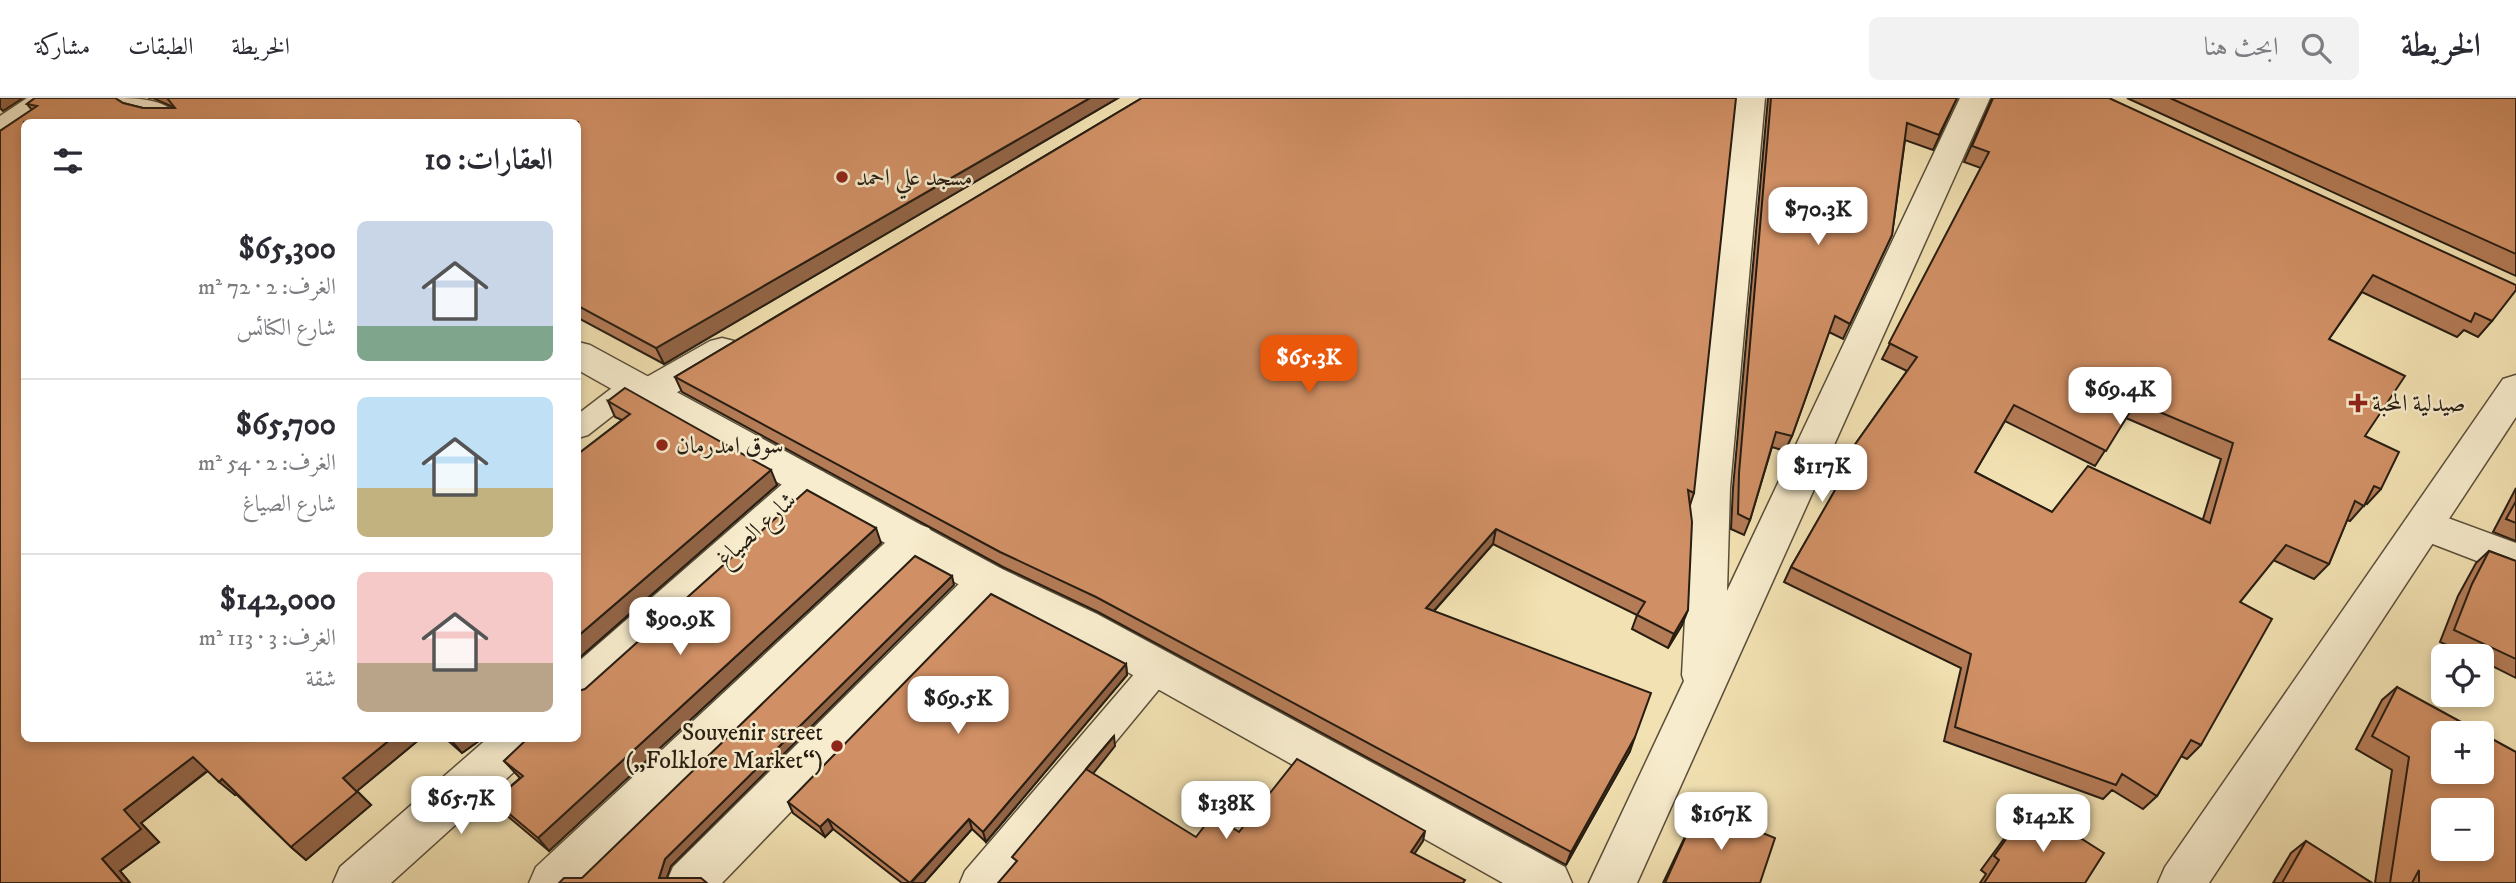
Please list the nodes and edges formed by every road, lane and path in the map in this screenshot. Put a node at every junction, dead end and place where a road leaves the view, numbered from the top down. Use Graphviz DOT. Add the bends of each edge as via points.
graph roads {
  1 [pos="47,98"];
  2 [pos="127,98"];
  3 [pos="1750,98"];
  4 [pos="1975,98"];
  5 [pos="164,119"];
  6 [pos="0,129"];
  7 [pos="750,333"];
  8 [pos="581,356"];
  9 [pos="642,388"];
  10 [pos="2516,388"];
  11 [pos="581,426"];
  12 [pos="810,482"];
  13 [pos="2426,525"];
  14 [pos="915,540"];
  15 [pos="2516,560"];
  16 [pos="988,582"];
  17 [pos="1159,667"];
  18 [pos="581,685"];
  19 [pos="1702,696"];
  20 [pos="516,742"];
  21 [pos="357,883"];
  22 [pos="553,883"];
  23 [pos="690,883"];
  24 [pos="977,883"];
  25 [pos="1548,883"];
  26 [pos="1613,883"];
  27 [pos="2182,883"];
  1 -- 6 [label="street"];
  2 -- 5 [label="street"];
  3 -- 19 [label="street" via="1711,488"];
  4 -- 19 [label="street"];
  7 -- 9 [label="street"];
  8 -- 9 [label="street"];
  9 -- 11 [label="lane"];
  9 -- 12 [label="street"];
  10 -- 13 [label="street"];
  12 -- 14 [label="street"];
  12 -- 18 [label="street, شارع الصياغ"];
  13 -- 15 [label="street"];
  13 -- 27 [label="street"];
  14 -- 16 [label="street"];
  14 -- 22 [label="street"];
  16 -- 17 [label="street"];
  16 -- 23 [label="street"];
  17 -- 24 [label="lane"];
  17 -- 25 [label="street"];
  19 -- 26 [label="street"];
  20 -- 21 [label="street"];
}
